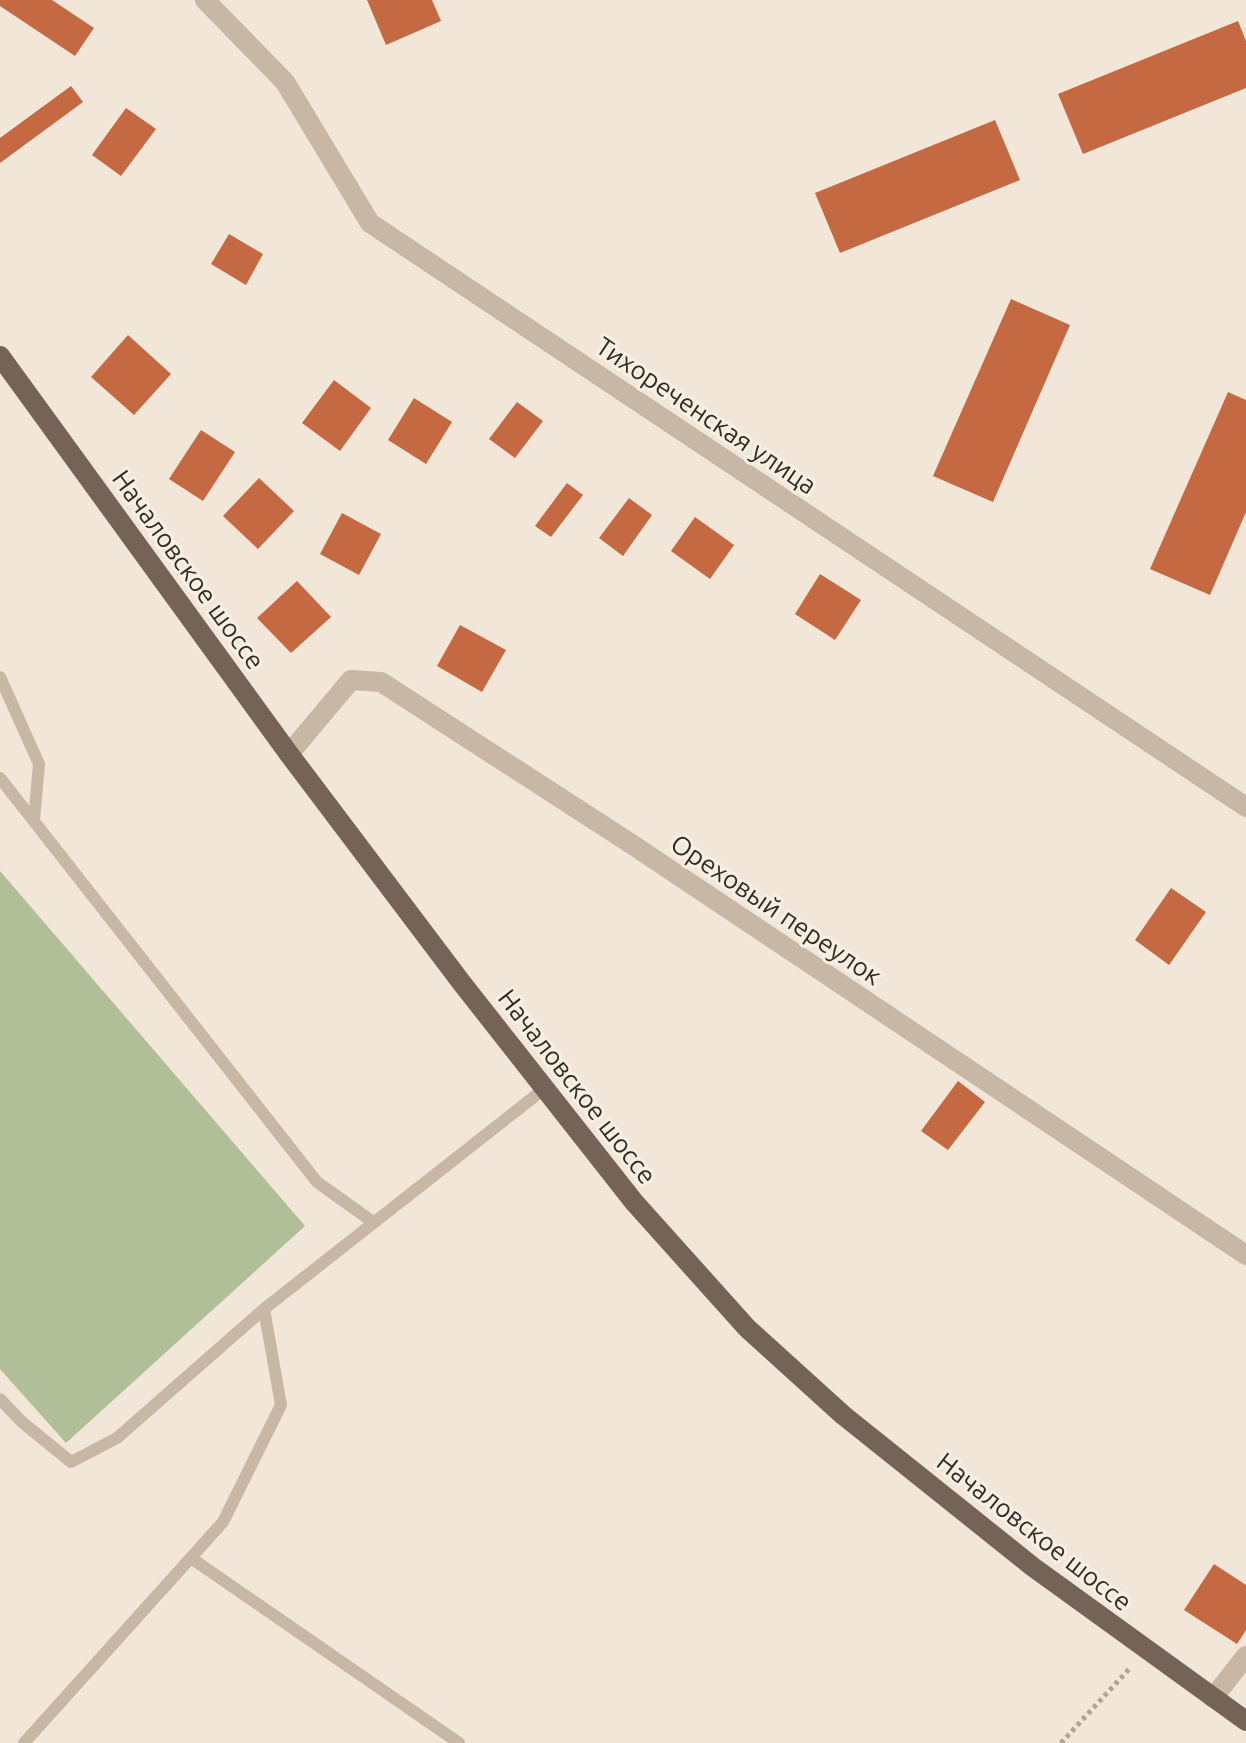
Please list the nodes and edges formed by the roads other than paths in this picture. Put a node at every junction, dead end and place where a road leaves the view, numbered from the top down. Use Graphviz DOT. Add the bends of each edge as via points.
graph roads {
  1 [pos="205,0"];
  2 [pos="0,356"];
  3 [pos="0,677"];
  4 [pos="289,754"];
  5 [pos="0,778"];
  6 [pos="1246,807"];
  7 [pos="34,820"];
  8 [pos="544,1089"];
  9 [pos="373,1222"];
  10 [pos="1246,1255"];
  11 [pos="264,1309"];
  12 [pos="0,1399"];
  13 [pos="191,1558"];
  14 [pos="1246,1656"];
  15 [pos="1213,1698"];
  16 [pos="1246,1721"];
  17 [pos="24,1743"];
  18 [pos="459,1743"];
  1 -- 6 [label="street, Тихореченская улица" via="285,82 370,223"];
  2 -- 4 [label="main road, Началовское шоссе"];
  3 -- 7 [label="lane" via="39,764"];
  4 -- 8 [label="main road, Началовское шоссе"];
  4 -- 10 [label="street, Ореховый переулок" via="351,680 381,682"];
  5 -- 7 [label="lane"];
  7 -- 9 [label="lane" via="317,1182"];
  8 -- 9 [label="lane"];
  8 -- 15 [label="main road, Началовское шоссе" via="634,1202 747,1328 843,1415 997,1539"];
  9 -- 11 [label="lane"];
  11 -- 12 [label="lane" via="117,1438 71,1462"];
  11 -- 13 [label="lane" via="281,1405 223,1522"];
  13 -- 17 [label="lane"];
  13 -- 18 [label="lane"];
  14 -- 15 [label="street"];
  15 -- 16 [label="main road, Началовское шоссе"];
}
